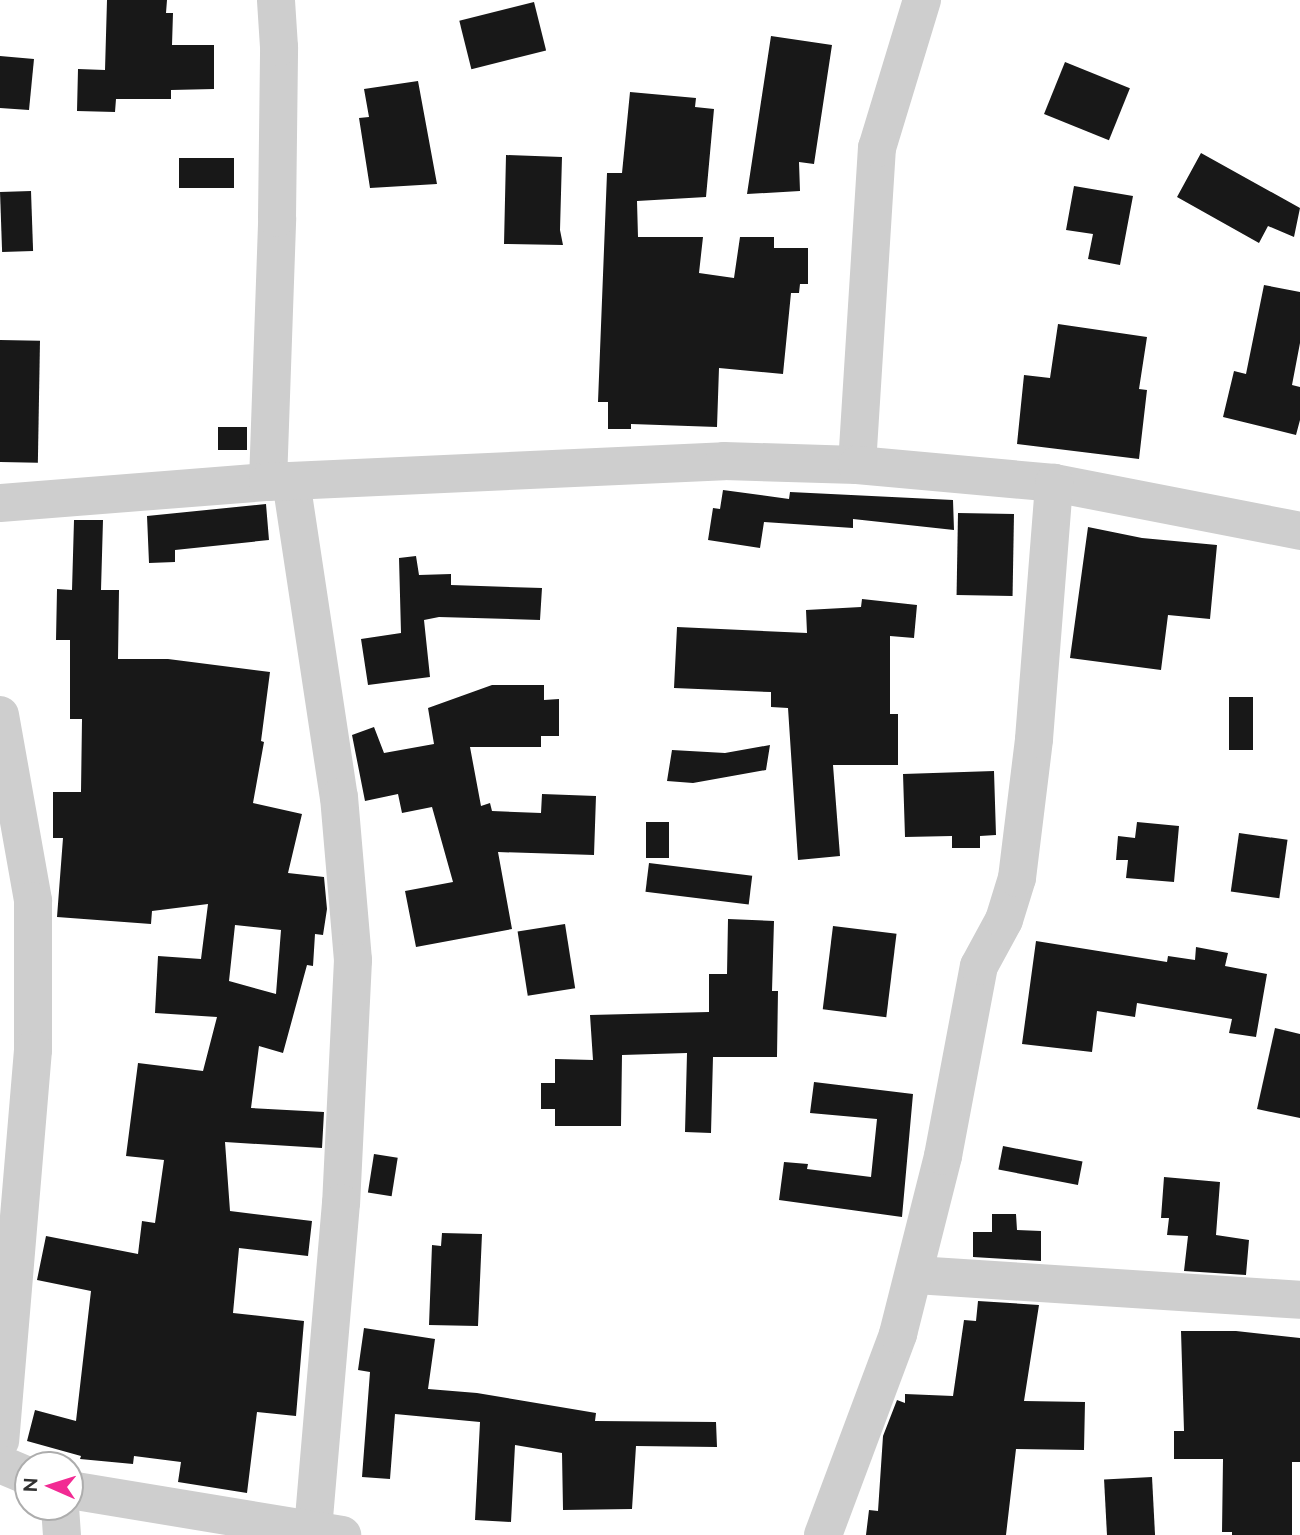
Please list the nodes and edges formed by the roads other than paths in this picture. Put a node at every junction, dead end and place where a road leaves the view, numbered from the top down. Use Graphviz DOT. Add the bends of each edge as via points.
graph roads {
  1 [pos="276,0"];
  2 [pos="922,0"];
  3 [pos="857,465"];
  4 [pos="279,482"];
  5 [pos="1054,483"];
  6 [pos="0,503"];
  7 [pos="1300,531"];
  8 [pos="0,715"];
  9 [pos="916,1275"];
  10 [pos="1300,1300"];
  11 [pos="0,1441"];
  12 [pos="84,1492"];
  13 [pos="327,1532"];
  14 [pos="823,1535"];
  1 -- 4 [label="street"];
  2 -- 3 [label="street" via="877,148"];
  3 -- 4 [label="street" via="637,463"];
  3 -- 5 [label="street"];
  4 -- 6 [label="street"];
  4 -- 13 [label="street" via="339,797 353,960"];
  5 -- 7 [label="street"];
  5 -- 9 [label="street" via="1034,739 1017,878 1004,920 979,966"];
  8 -- 11 [label="street" via="33,901 33,1050"];
  9 -- 10 [label="street"];
  9 -- 14 [label="street"];
  12 -- 13 [label="street"];
}
